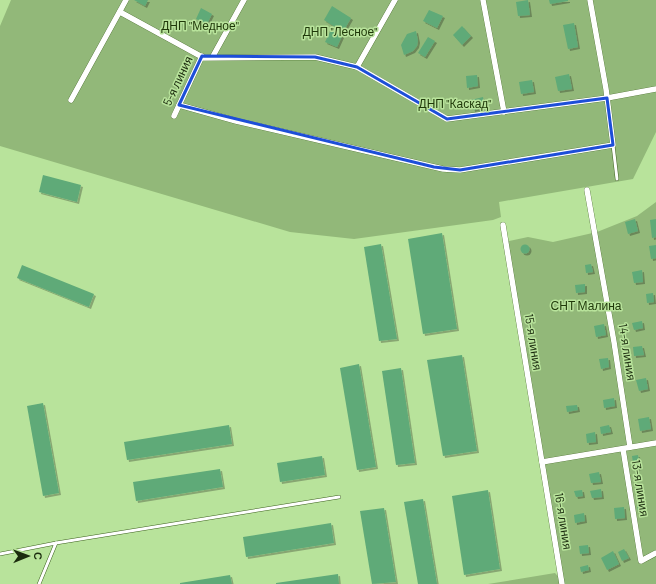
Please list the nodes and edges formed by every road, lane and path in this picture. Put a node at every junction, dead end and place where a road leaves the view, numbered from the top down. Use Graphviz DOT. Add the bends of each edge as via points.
graph roads {
  1 [pos="126,0"];
  2 [pos="244,0"];
  3 [pos="395,0"];
  4 [pos="483,0"];
  5 [pos="590,0"];
  6 [pos="120,12"];
  7 [pos="202,56"];
  8 [pos="213,56"];
  9 [pos="357,66"];
  10 [pos="656,89"];
  11 [pos="607,98"];
  12 [pos="71,100"];
  13 [pos="179,105"];
  14 [pos="504,112"];
  15 [pos="174,116"];
  16 [pos="613,145"];
  17 [pos="617,178"];
  18 [pos="587,190"];
  19 [pos="503,225"];
  20 [pos="656,443"];
  21 [pos="630,447"];
  22 [pos="623,449"];
  23 [pos="542,462"];
  24 [pos="339,497"];
  25 [pos="56,543"];
  26 [pos="656,553"];
  27 [pos="0,554"];
  28 [pos="39,584"];
  29 [pos="562,584"];
  1 -- 6 [label="street"];
  2 -- 8 [label="street"];
  3 -- 9 [label="street"];
  4 -- 14 [label="street"];
  5 -- 11 [label="street"];
  6 -- 7 [label="street"];
  6 -- 12 [label="street"];
  7 -- 8 [label="street"];
  7 -- 13 [label="street, 5-я линия"];
  8 -- 9 [label="street" via="223,59 315,57"];
  9 -- 14 [label="street" via="447,119"];
  10 -- 11 [label="street"];
  11 -- 14 [label="street"];
  11 -- 16 [label="street"];
  13 -- 15 [label="street, 5-я линия"];
  13 -- 16 [label="street" via="236,121 442,169 460,170"];
  16 -- 17 [label="lane"];
  18 -- 21 [label="street, 14-я линия"];
  19 -- 23 [label="street, 15-я линия"];
  20 -- 21 [label="street"];
  21 -- 22 [label="street"];
  22 -- 23 [label="street"];
  22 -- 26 [label="street, 13-я линия" via="641,561"];
  23 -- 29 [label="street, 16-я линия"];
  24 -- 25 [label="lane"];
  25 -- 27 [label="lane"];
  25 -- 28 [label="lane"];
}
